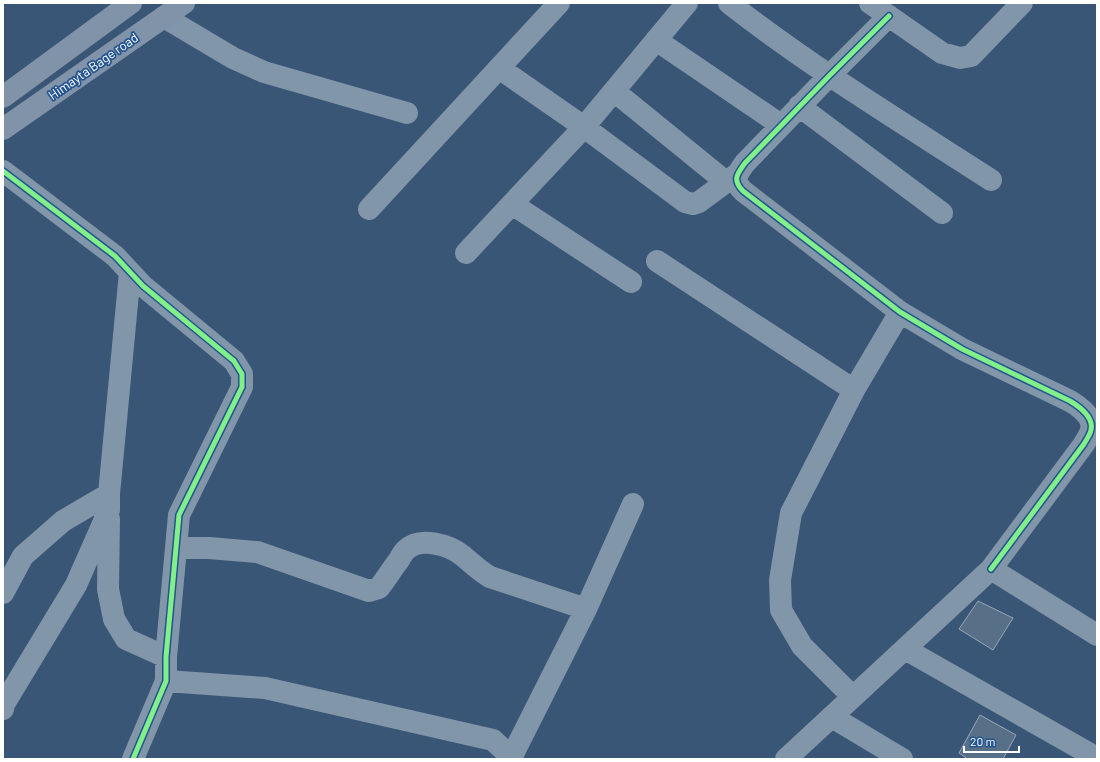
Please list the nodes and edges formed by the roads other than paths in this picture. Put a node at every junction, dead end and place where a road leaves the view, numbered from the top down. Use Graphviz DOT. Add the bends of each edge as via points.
graph roads {
  1 [pos="131,3"];
  2 [pos="184,3"];
  3 [pos="559,3"];
  4 [pos="687,3"];
  5 [pos="729,3"];
  6 [pos="870,3"];
  7 [pos="1022,3"];
  8 [pos="164,16"];
  9 [pos="889,16"];
  10 [pos="656,40"];
  11 [pos="499,68"];
  12 [pos="830,75"];
  13 [pos="614,91"];
  14 [pos="3,97"];
  15 [pos="799,106"];
  16 [pos="407,112"];
  17 [pos="782,125"];
  18 [pos="584,127"];
  19 [pos="3,128"];
  20 [pos="3,171"];
  21 [pos="732,178"];
  22 [pos="991,180"];
  23 [pos="512,204"];
  24 [pos="369,209"];
  25 [pos="942,213"];
  26 [pos="466,253"];
  27 [pos="656,261"];
  28 [pos="130,272"];
  29 [pos="631,282"];
  30 [pos="900,312"];
  31 [pos="854,390"];
  32 [pos="109,502"];
  33 [pos="633,504"];
  34 [pos="176,548"];
  35 [pos="992,569"];
  36 [pos="3,593"];
  37 [pos="586,609"];
  38 [pos="1097,635"];
  39 [pos="904,649"];
  40 [pos="166,657"];
  41 [pos="166,681"];
  42 [pos="853,697"];
  43 [pos="3,709"];
  44 [pos="832,717"];
  45 [pos="1097,758"];
  46 [pos="133,759"];
  47 [pos="512,759"];
  48 [pos="786,759"];
  49 [pos="902,759"];
  1 -- 14 [label="main road"];
  2 -- 8 [label="main road, Himayta Bage road"];
  3 -- 11 [label="street"];
  4 -- 10 [label="street"];
  5 -- 12 [label="street"];
  6 -- 9 [label="street"];
  7 -- 9 [label="street" via="971,56 960,58 942,53"];
  8 -- 16 [label="street" via="233,58 264,72"];
  8 -- 19 [label="main road, Himayta Bage road"];
  9 -- 12 [label="street"];
  10 -- 13 [label="street"];
  10 -- 17 [label="street"];
  11 -- 18 [label="street"];
  11 -- 24 [label="street"];
  12 -- 15 [label="street"];
  12 -- 22 [label="street"];
  13 -- 18 [label="street"];
  13 -- 21 [label="street"];
  15 -- 17 [label="street"];
  15 -- 25 [label="street"];
  17 -- 21 [label="street"];
  18 -- 21 [label="street" via="685,202 699,202"];
  18 -- 23 [label="street"];
  20 -- 28 [label="street" via="116,256"];
  21 -- 30 [label="street" via="743,191"];
  23 -- 26 [label="street"];
  23 -- 29 [label="street"];
  27 -- 31 [label="street"];
  28 -- 32 [label="street"];
  28 -- 34 [label="street" via="143,286 234,362 242,374 242,387 179,515"];
  30 -- 31 [label="street"];
  30 -- 35 [label="street" via="962,349 1082,408 1092,425 1084,444"];
  31 -- 42 [label="street" via="791,513 780,580 781,610 802,646"];
  32 -- 36 [label="street" via="63,521 23,556"];
  32 -- 40 [label="street" via="108,589 114,619 126,639"];
  32 -- 43 [label="street" via="76,585"];
  33 -- 37 [label="street"];
  34 -- 37 [label="street" via="257,552 369,591 379,588 406,549 421,543 438,544 452,548 480,572 490,577"];
  34 -- 40 [label="street"];
  35 -- 38 [label="street"];
  35 -- 39 [label="street"];
  37 -- 47 [label="street"];
  39 -- 42 [label="street"];
  39 -- 45 [label="street"];
  40 -- 41 [label="street"];
  41 -- 46 [label="street"];
  41 -- 47 [label="street" via="265,688 493,740"];
  42 -- 44 [label="street"];
  44 -- 48 [label="street"];
  44 -- 49 [label="street"];
}
